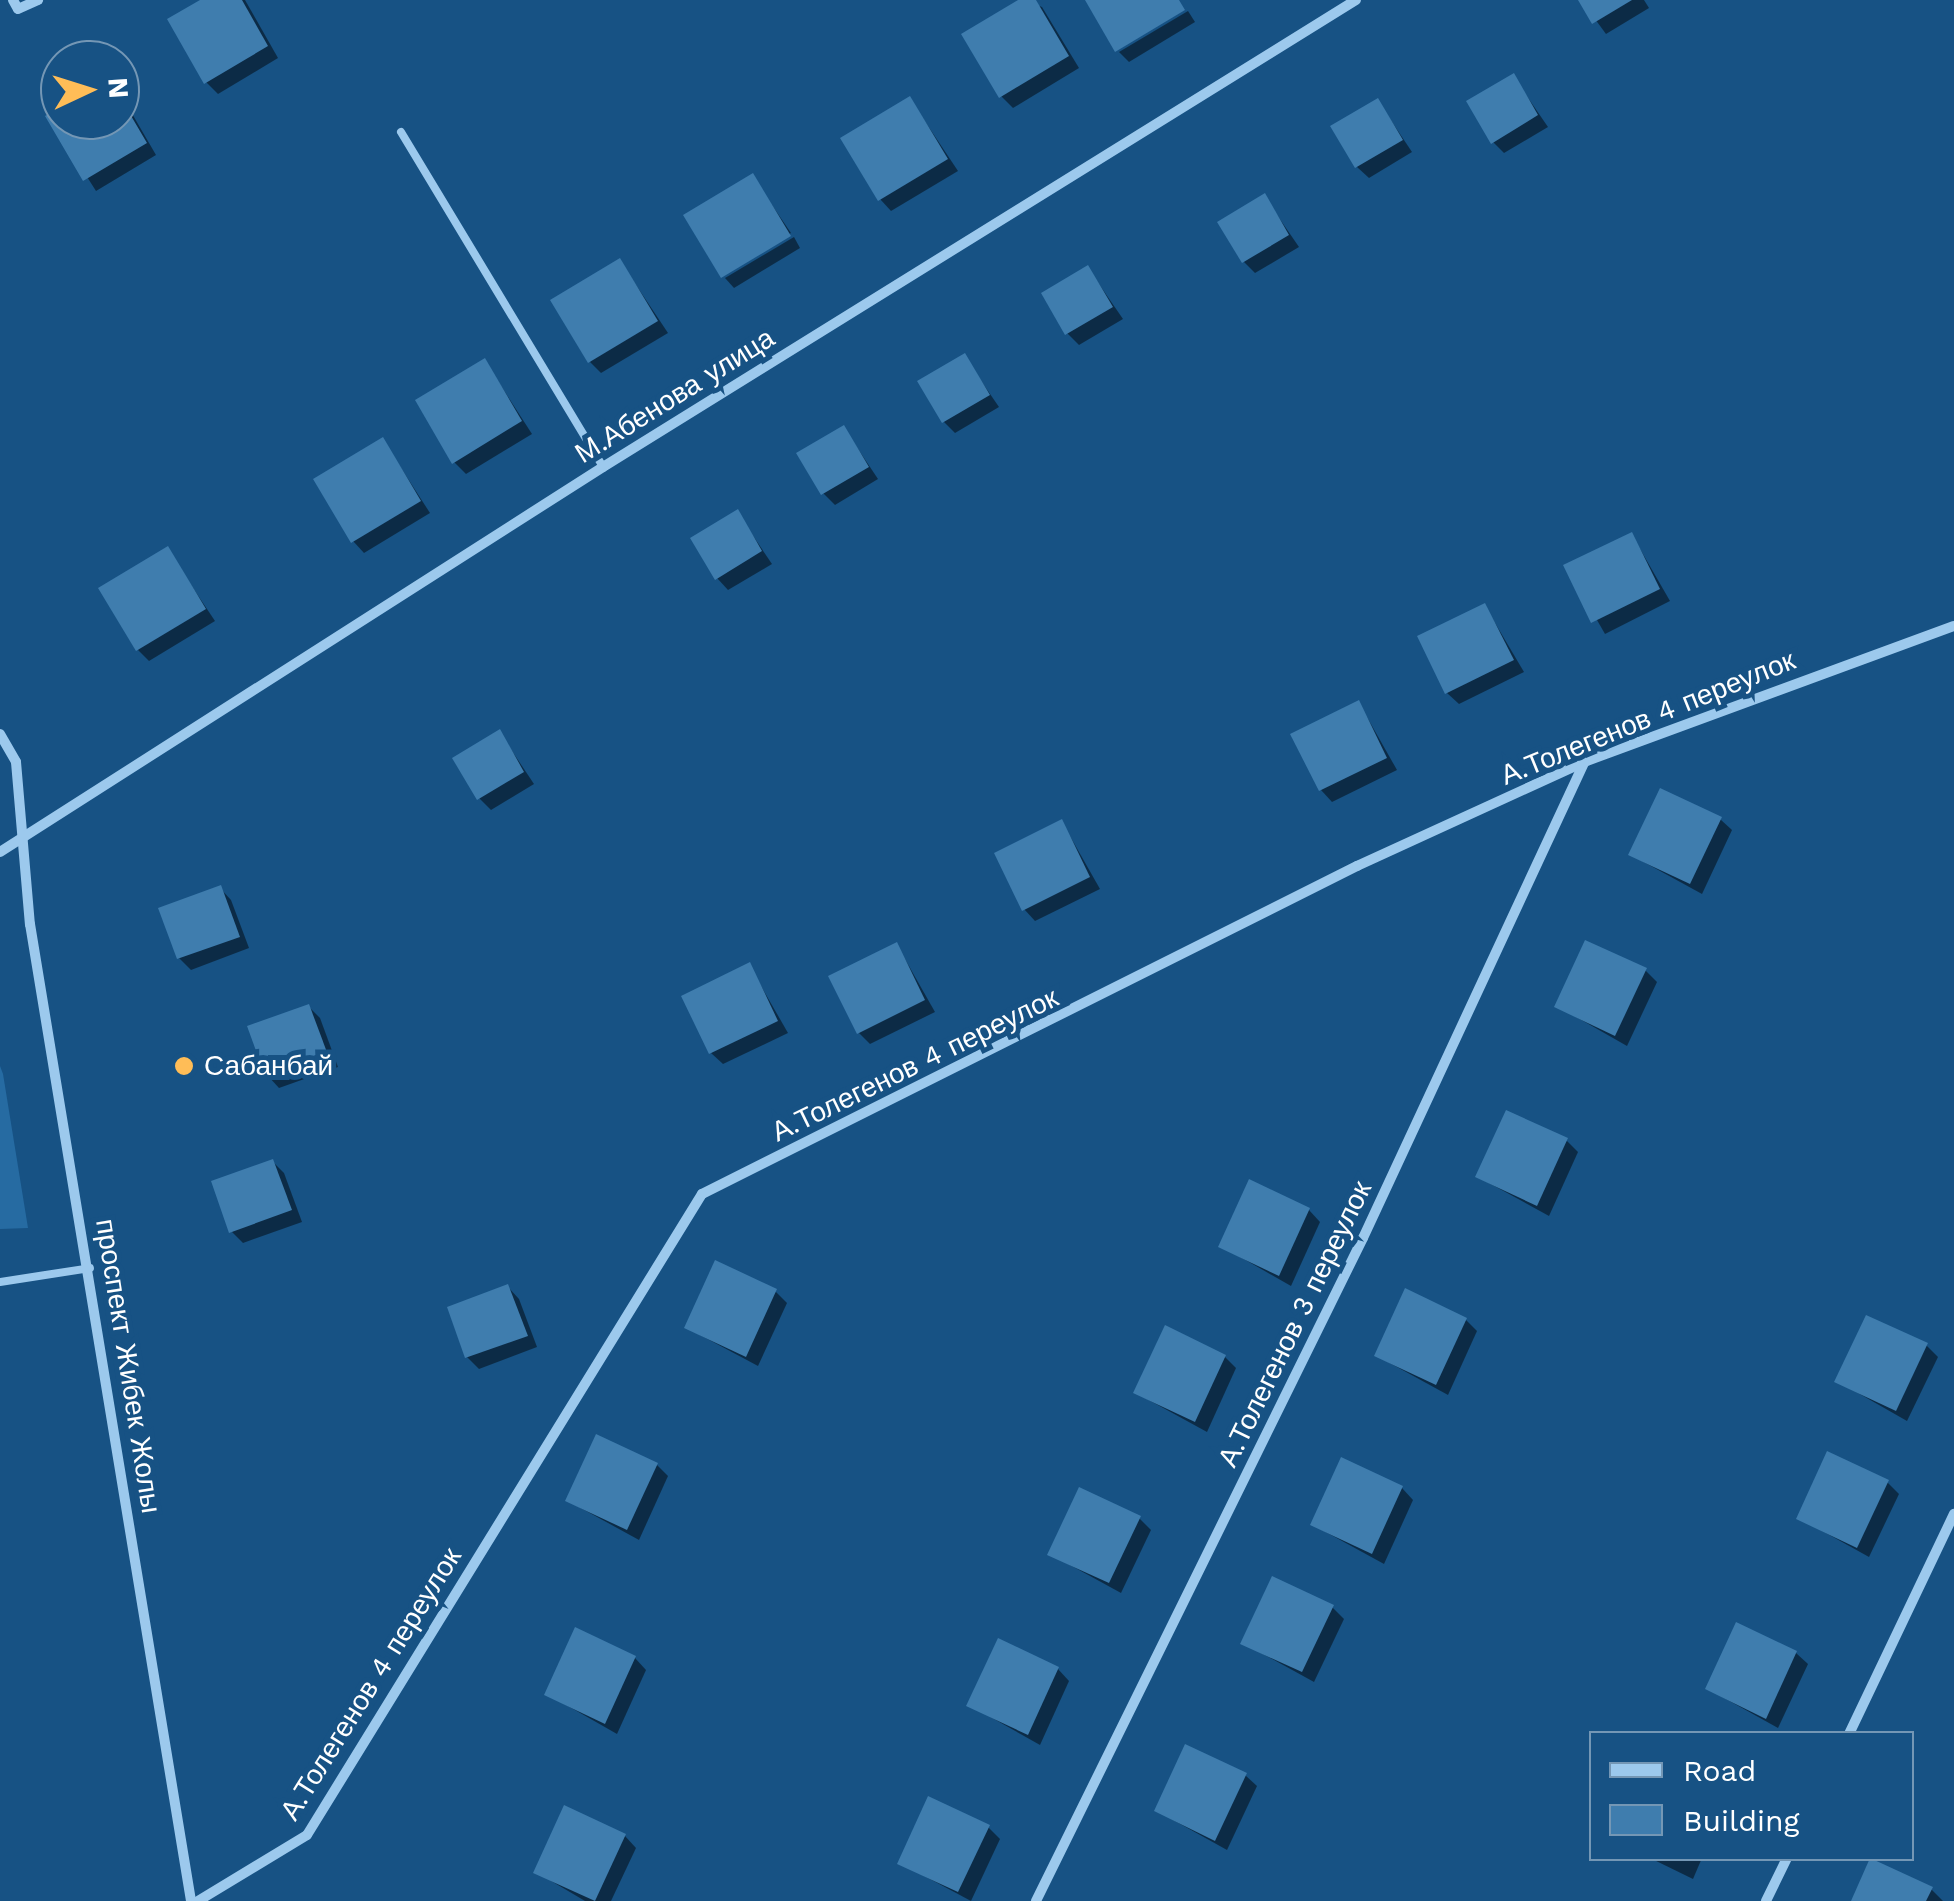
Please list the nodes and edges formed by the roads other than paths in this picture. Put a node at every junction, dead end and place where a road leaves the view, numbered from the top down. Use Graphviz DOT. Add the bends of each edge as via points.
graph roads {
  1 [pos="13,0"];
  2 [pos="38,0"];
  3 [pos="1356,0"];
  4 [pos="401,132"];
  5 [pos="603,467"];
  6 [pos="1954,626"];
  7 [pos="0,734"];
  8 [pos="1584,762"];
  9 [pos="22,839"];
  10 [pos="0,852"];
  11 [pos="90,1268"];
  12 [pos="0,1282"];
  13 [pos="1954,1514"];
  14 [pos="1851,1731"];
  15 [pos="1786,1861"];
  16 [pos="195,1901"];
  17 [pos="1036,1901"];
  18 [pos="1766,1901"];
  1 -- 2 [label="street" via="18,9"];
  3 -- 5 [label="street, М.Абенова улица"];
  4 -- 5 [label="lane"];
  5 -- 9 [label="street, М.Абенова улица"];
  6 -- 8 [label="street, А.Толегенов 4 переулок"];
  7 -- 9 [label="street, проспект Жибек Жолы" via="16,762"];
  8 -- 16 [label="street, А.Толегенов 4 переулок" via="1357,866 702,1194 307,1835"];
  8 -- 17 [label="street, А.Толегенов 3 переулок" via="1364,1238"];
  9 -- 10 [label="street, М.Абенова улица"];
  9 -- 11 [label="street, проспект Жибек Жолы" via="30,924"];
  11 -- 12 [label="lane"];
  11 -- 16 [label="street, проспект Жибек Жолы"];
  13 -- 14 [label="street"];
  15 -- 18 [label="street"];
}
